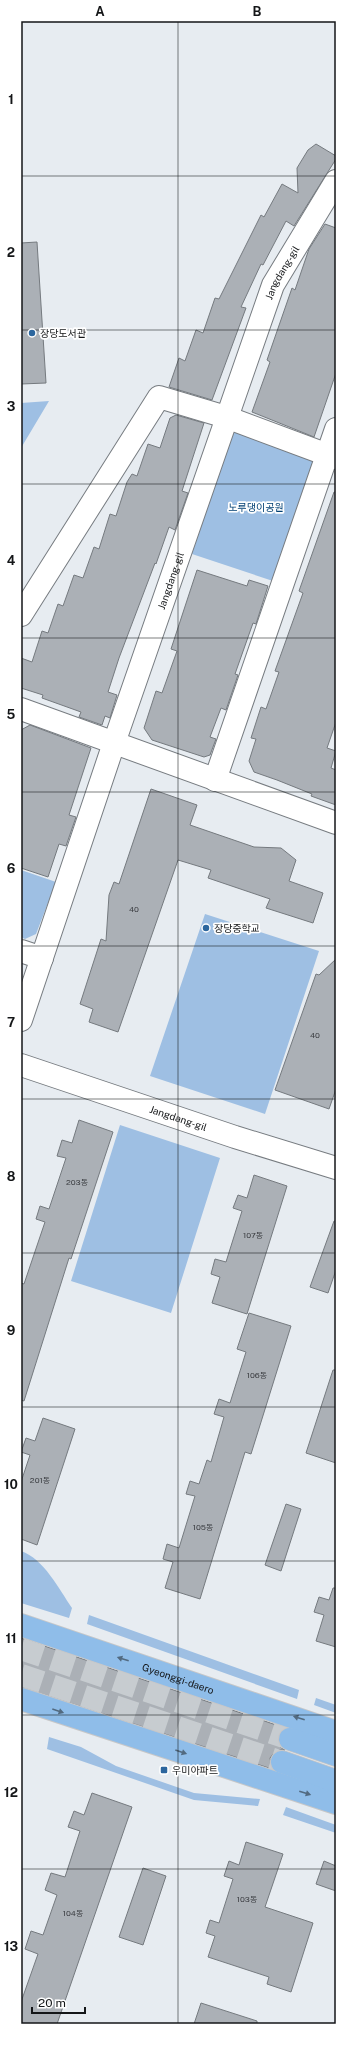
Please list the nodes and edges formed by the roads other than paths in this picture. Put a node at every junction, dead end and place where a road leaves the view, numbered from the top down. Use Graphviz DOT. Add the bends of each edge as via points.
graph roads {
  1 [pos="336,180"];
  2 [pos="226,417"];
  3 [pos="336,429"];
  4 [pos="331,456"];
  5 [pos="21,615"];
  6 [pos="21,709"];
  7 [pos="114,743"];
  8 [pos="215,780"];
  9 [pos="336,823"];
  10 [pos="21,951"];
  11 [pos="42,958"];
  12 [pos="21,1020"];
  13 [pos="21,1065"];
  14 [pos="336,1168"];
  15 [pos="21,1625"];
  16 [pos="21,1699"];
  17 [pos="336,1732"];
  18 [pos="290,1739"];
  19 [pos="336,1755"];
  20 [pos="282,1762"];
  21 [pos="336,1780"];
  22 [pos="336,1803"];
  1 -- 2 [label="street, Jangdang-gil" via="273,285"];
  2 -- 4 [label="street"];
  2 -- 5 [label="street" via="158,396"];
  2 -- 7 [label="street, Jangdang-gil"];
  3 -- 4 [label="street"];
  4 -- 8 [label="street"];
  6 -- 7 [label="street"];
  7 -- 8 [label="street"];
  7 -- 11 [label="street, Jangdang-gil"];
  8 -- 9 [label="street"];
  10 -- 11 [label="street"];
  11 -- 12 [label="street, Jangdang-gil"];
  13 -- 14 [label="street, Jangdang-gil"];
  17 -- 15 [label="main road, Gyeonggi-daero, one-way"];
  16 -- 22 [label="main road, one-way"];
  18 -- 19 [label="main road"];
  20 -- 21 [label="main road"];
}
